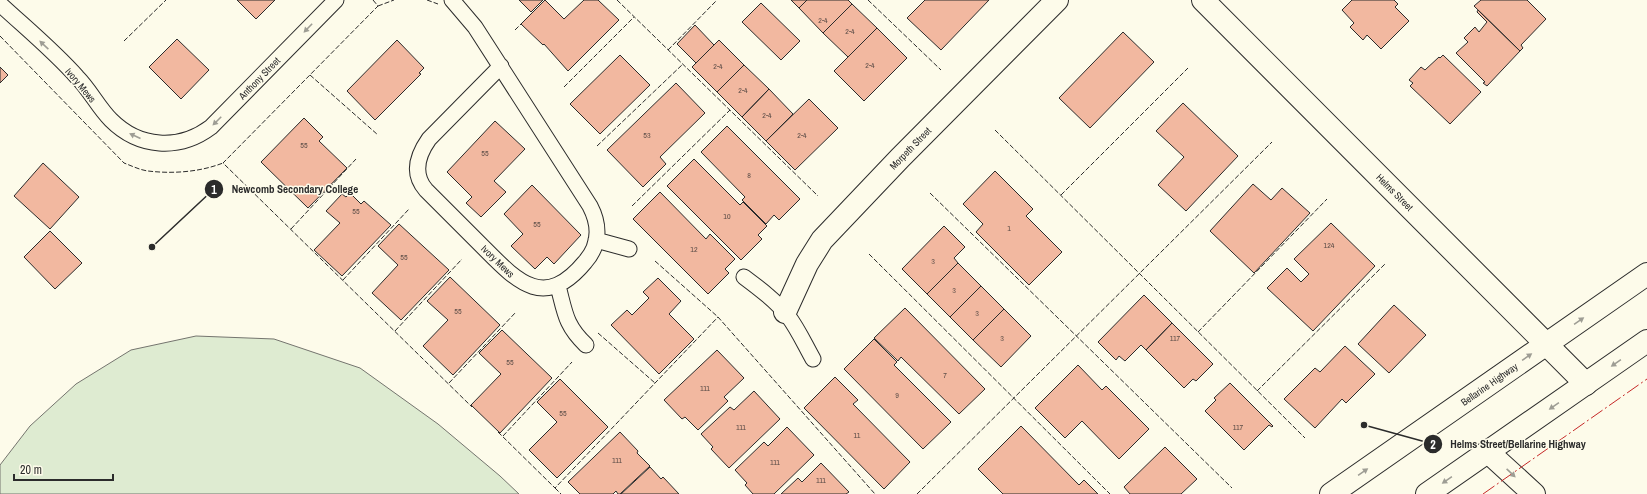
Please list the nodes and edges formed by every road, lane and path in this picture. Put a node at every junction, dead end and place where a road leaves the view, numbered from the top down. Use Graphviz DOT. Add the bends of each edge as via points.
graph roads {
  1 [pos="336,0"];
  2 [pos="452,0"];
  3 [pos="1057,0"];
  4 [pos="1203,0"];
  5 [pos="0,4"];
  6 [pos="501,66"];
  7 [pos="173,143"];
  8 [pos="596,240"];
  9 [pos="628,249"];
  10 [pos="1647,274"];
  11 [pos="744,277"];
  12 [pos="558,286"];
  13 [pos="784,312"];
  14 [pos="1647,341"];
  15 [pos="1546,344"];
  16 [pos="586,345"];
  17 [pos="813,359"];
  18 [pos="1586,384"];
  19 [pos="1488,452"];
  20 [pos="1331,494"];
  21 [pos="1427,494"];
  22 [pos="1534,494"];
  1 -- 7 [label="lane, Anthony Street, one-way" via="211,127 191,138"];
  2 -- 6 [label="lane" via="470,20"];
  3 -- 13 [label="main road, Morpeth Street" via="822,240 807,264"];
  4 -- 15 [label="main road, Helms Street"];
  7 -- 5 [label="lane, Ivory Mews, one-way" via="165,144 142,139 118,126 79,78"];
  6 -- 8 [label="lane" via="590,206 597,225"];
  6 -- 12 [label="lane, Ivory Mews" via="425,144 418,160 419,179 426,190 511,276 532,286"];
  8 -- 9 [label="lane"];
  8 -- 12 [label="lane" via="586,261 572,277"];
  15 -- 10 [label="main road, Bellarine Highway, one-way"];
  11 -- 13 [label="lane" via="762,290"];
  12 -- 16 [label="lane" via="569,325"];
  13 -- 17 [label="lane"];
  14 -- 18 [label="main road, one-way"];
  15 -- 18 [label="main road, Helms Street"];
  20 -- 15 [label="main road, Bellarine Highway, one-way"];
  18 -- 19 [label="main road, one-way"];
  19 -- 21 [label="main road, one-way"];
  19 -- 22 [label="main road, one-way"];
}
